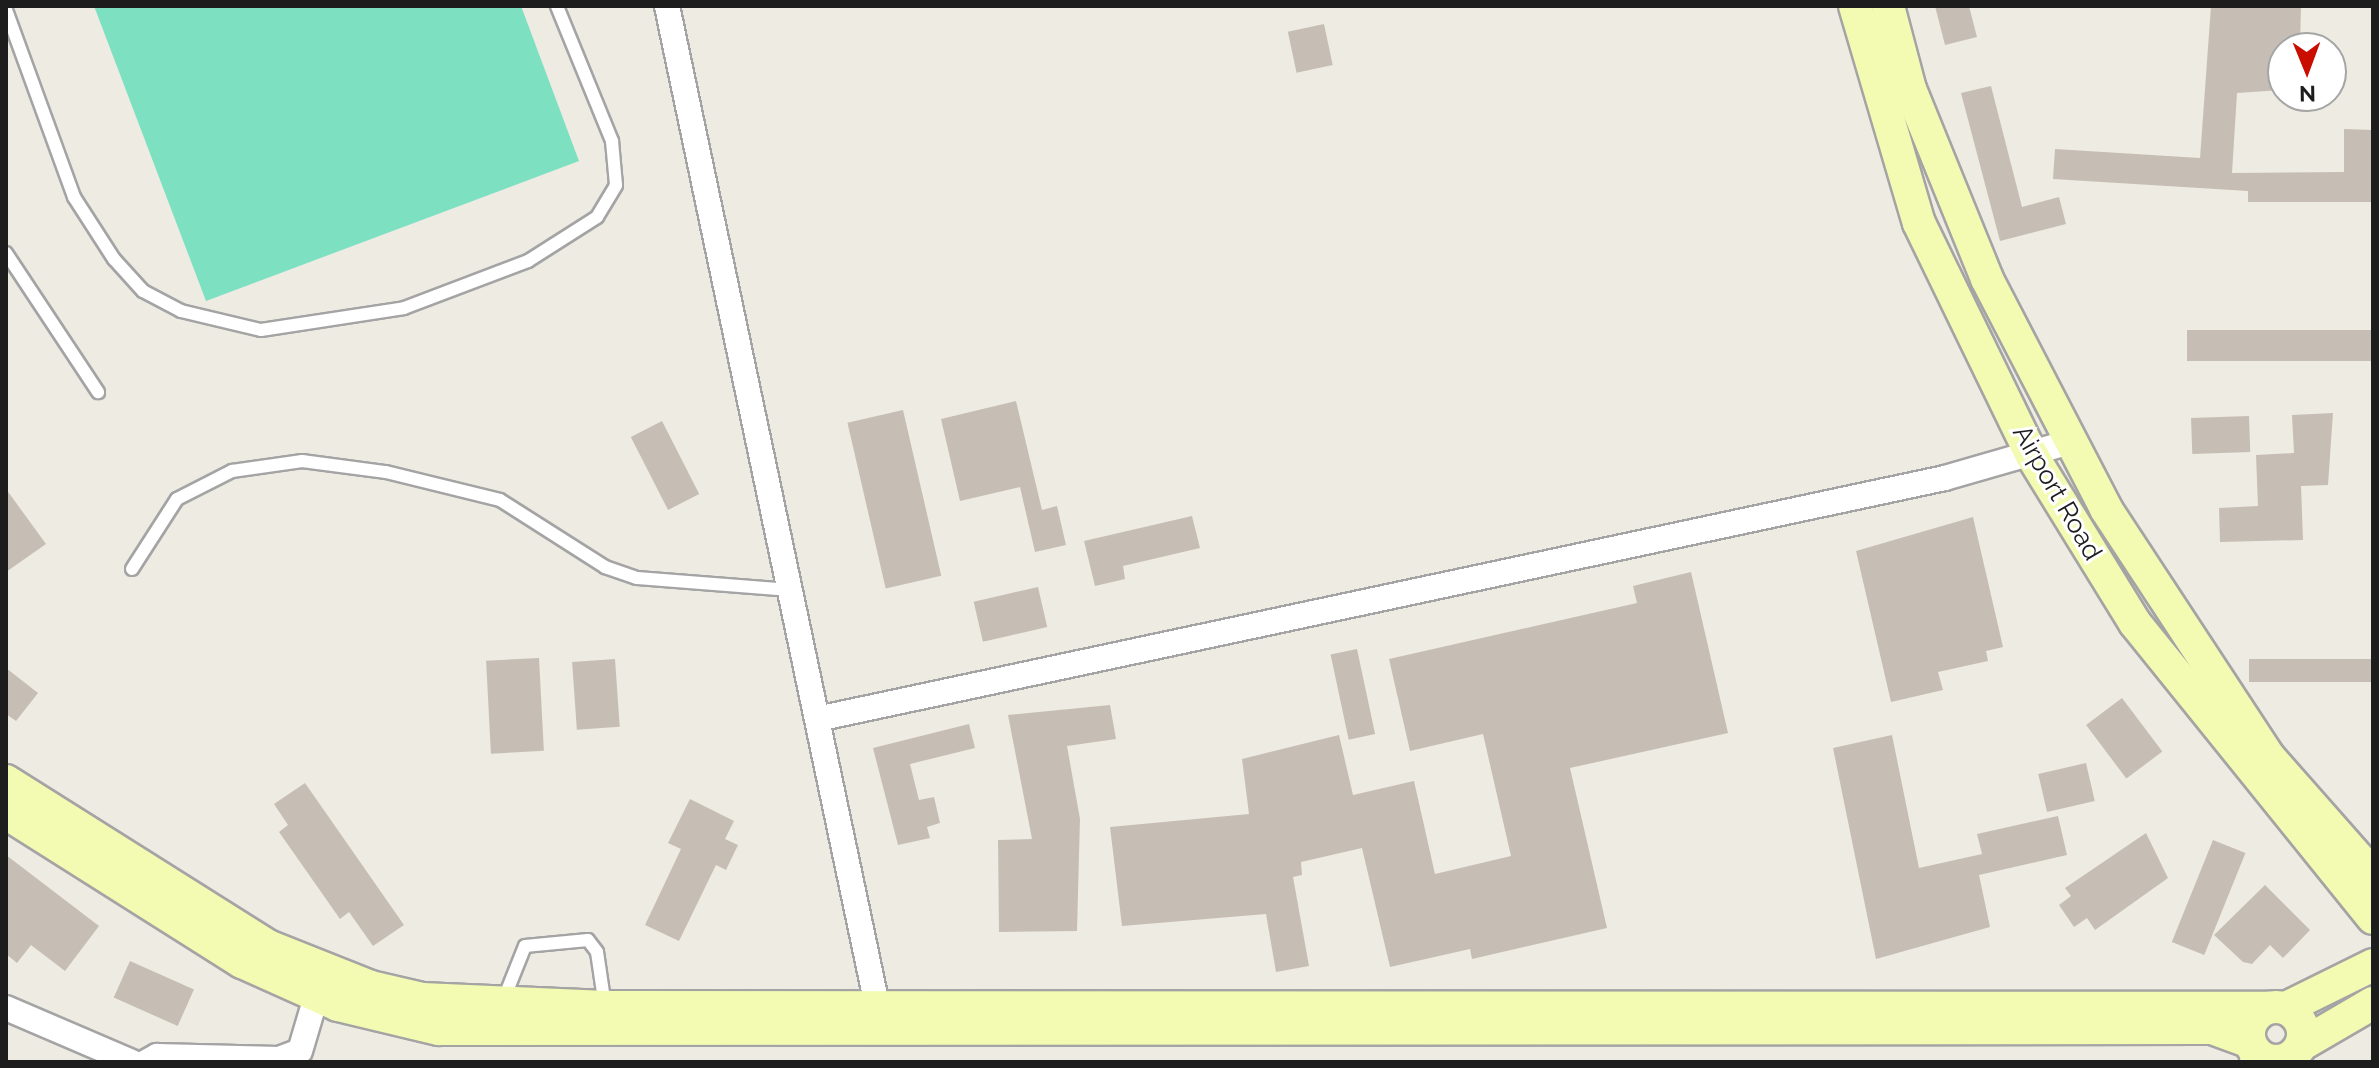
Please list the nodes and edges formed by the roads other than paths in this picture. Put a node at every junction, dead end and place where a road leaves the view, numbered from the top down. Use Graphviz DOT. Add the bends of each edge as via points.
graph roads {
  1 [pos="557,6"];
  2 [pos="667,6"];
  3 [pos="1855,6"];
  4 [pos="1888,6"];
  5 [pos="6,10"];
  6 [pos="1910,89"];
  7 [pos="1878,98"];
  8 [pos="6,253"];
  9 [pos="98,392"];
  10 [pos="2070,442"];
  11 [pos="2031,454"];
  12 [pos="132,569"];
  13 [pos="788,590"];
  14 [pos="817,719"];
  15 [pos="6,781"];
  16 [pos="6,813"];
  17 [pos="2373,875"];
  18 [pos="2373,918"];
  19 [pos="2373,965"];
  20 [pos="320,983"];
  21 [pos="2373,1003"];
  22 [pos="502,1004"];
  23 [pos="877,1005"];
  24 [pos="606,1007"];
  25 [pos="6,1008"];
  26 [pos="2277,1008"];
  27 [pos="2271,1054"];
  28 [pos="132,1062"];
  29 [pos="146,1062"];
  1 -- 5 [label="lane" via="612,141 616,185 597,217 528,261 404,308 261,330 181,311 143,291 114,259 74,197"];
  2 -- 13 [label="street"];
  3 -- 7 [label="main road, Airport Road"];
  4 -- 6 [label="main road, Airport Road"];
  6 -- 7 [label="main road"];
  6 -- 10 [label="main road, Airport Road" via="1987,279"];
  7 -- 11 [label="main road, Airport Road" via="1919,223"];
  8 -- 9 [label="lane"];
  10 -- 11 [label="street"];
  10 -- 17 [label="main road, Airport Road" via="2209,671 2269,757"];
  11 -- 14 [label="street"];
  11 -- 18 [label="main road, Airport Road" via="2135,623"];
  12 -- 13 [label="lane" via="177,499 232,471 302,461 386,472 500,500 605,567 637,578"];
  13 -- 14 [label="street"];
  14 -- 23 [label="street"];
  15 -- 20 [label="main road"];
  16 -- 20 [label="main road" via="200,938"];
  19 -- 26 [label="main road"];
  20 -- 22 [label="main road" via="422,999"];
  20 -- 27 [label="main road" via="386,1019 488,1033 2212,1028"];
  20 -- 29 [label="street" via="309,1037 300,1051 279,1059 157,1056"];
  21 -- 27 [label="main road"];
  22 -- 24 [label="main road"];
  22 -- 24 [label="lane" via="525,946 588,940 597,952"];
  23 -- 24 [label="main road"];
  23 -- 26 [label="main road"];
  25 -- 28 [label="street"];
  26 -- 27 [label="main road" via="2254,1017"];
  26 -- 27 [label="main road" via="2301,1021"];
}
